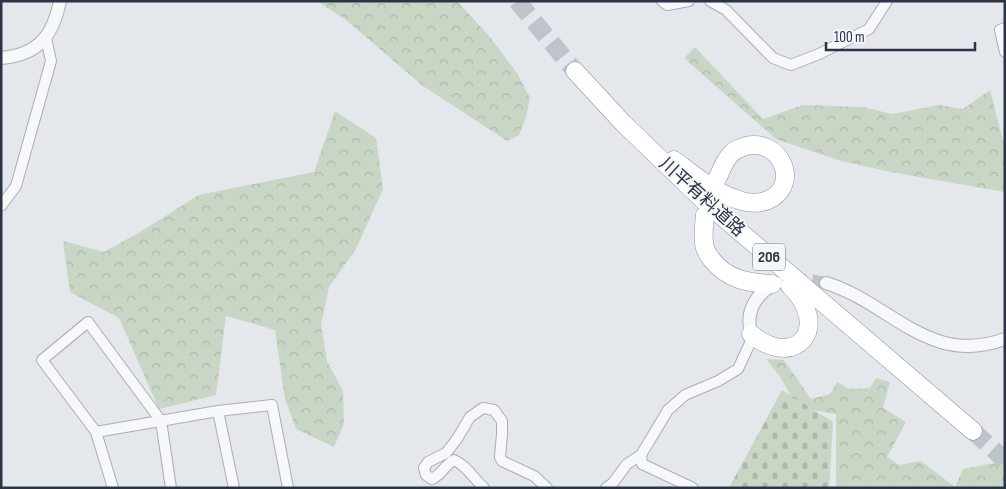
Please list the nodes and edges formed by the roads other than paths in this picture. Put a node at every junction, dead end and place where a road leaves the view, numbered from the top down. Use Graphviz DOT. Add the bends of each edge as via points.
graph roads {
  1 [pos="60,1"];
  2 [pos="662,1"];
  3 [pos="689,1"];
  4 [pos="710,1"];
  5 [pos="886,1"];
  6 [pos="1005,28"];
  7 [pos="46,38"];
  8 [pos="1005,52"];
  9 [pos="1,58"];
  10 [pos="665,154"];
  11 [pos="717,179"];
  12 [pos="1,206"];
  13 [pos="705,208"];
  14 [pos="776,283"];
  15 [pos="826,283"];
  16 [pos="751,334"];
  17 [pos="1005,339"];
  18 [pos="218,411"];
  19 [pos="161,421"];
  20 [pos="96,432"];
  21 [pos="641,455"];
  22 [pos="113,488"];
  23 [pos="171,488"];
  24 [pos="234,488"];
  25 [pos="288,488"];
  26 [pos="484,488"];
  27 [pos="547,488"];
  28 [pos="606,488"];
  29 [pos="693,488"];
  1 -- 7 [label="street" via="54,25"];
  2 -- 3 [label="street" via="668,5"];
  4 -- 5 [label="street" via="726,10 773,58 791,65 869,28"];
  6 -- 8 [label="street" via="1000,30"];
  7 -- 9 [label="street" via="32,50 16,57"];
  7 -- 12 [label="street" via="52,61 16,186"];
  10 -- 11 [label="highway" via="710,186 746,202 767,201 777,195 785,175 777,153 760,145 739,148"];
  10 -- 13 [label="highway, 川平有料道路 / 206" via="579,68 623,123"];
  10 -- 13 [label="highway, 川平有料道路 / 206" via="743,227 975,429"];
  13 -- 14 [label="highway" via="704,245 717,266 735,279 750,283"];
  13 -- 16 [label="highway" via="805,304 809,327 798,344 789,348 768,346"];
  14 -- 16 [label="street" via="752,306 749,315"];
  15 -- 17 [label="street" via="943,343 973,347"];
  16 -- 21 [label="street" via="738,369 685,395 668,410"];
  18 -- 19 [label="street"];
  18 -- 24 [label="street"];
  18 -- 25 [label="street" via="272,406"];
  19 -- 20 [label="street"];
  19 -- 20 [label="street" via="88,322 42,360"];
  19 -- 23 [label="street"];
  20 -- 22 [label="street"];
  21 -- 28 [label="street" via="627,464"];
  21 -- 29 [label="street" via="642,464"];
  26 -- 27 [label="street" via="462,463 454,460 432,479 424,468 446,452 470,417 483,408 494,410 502,421 502,461 534,476"];
}
